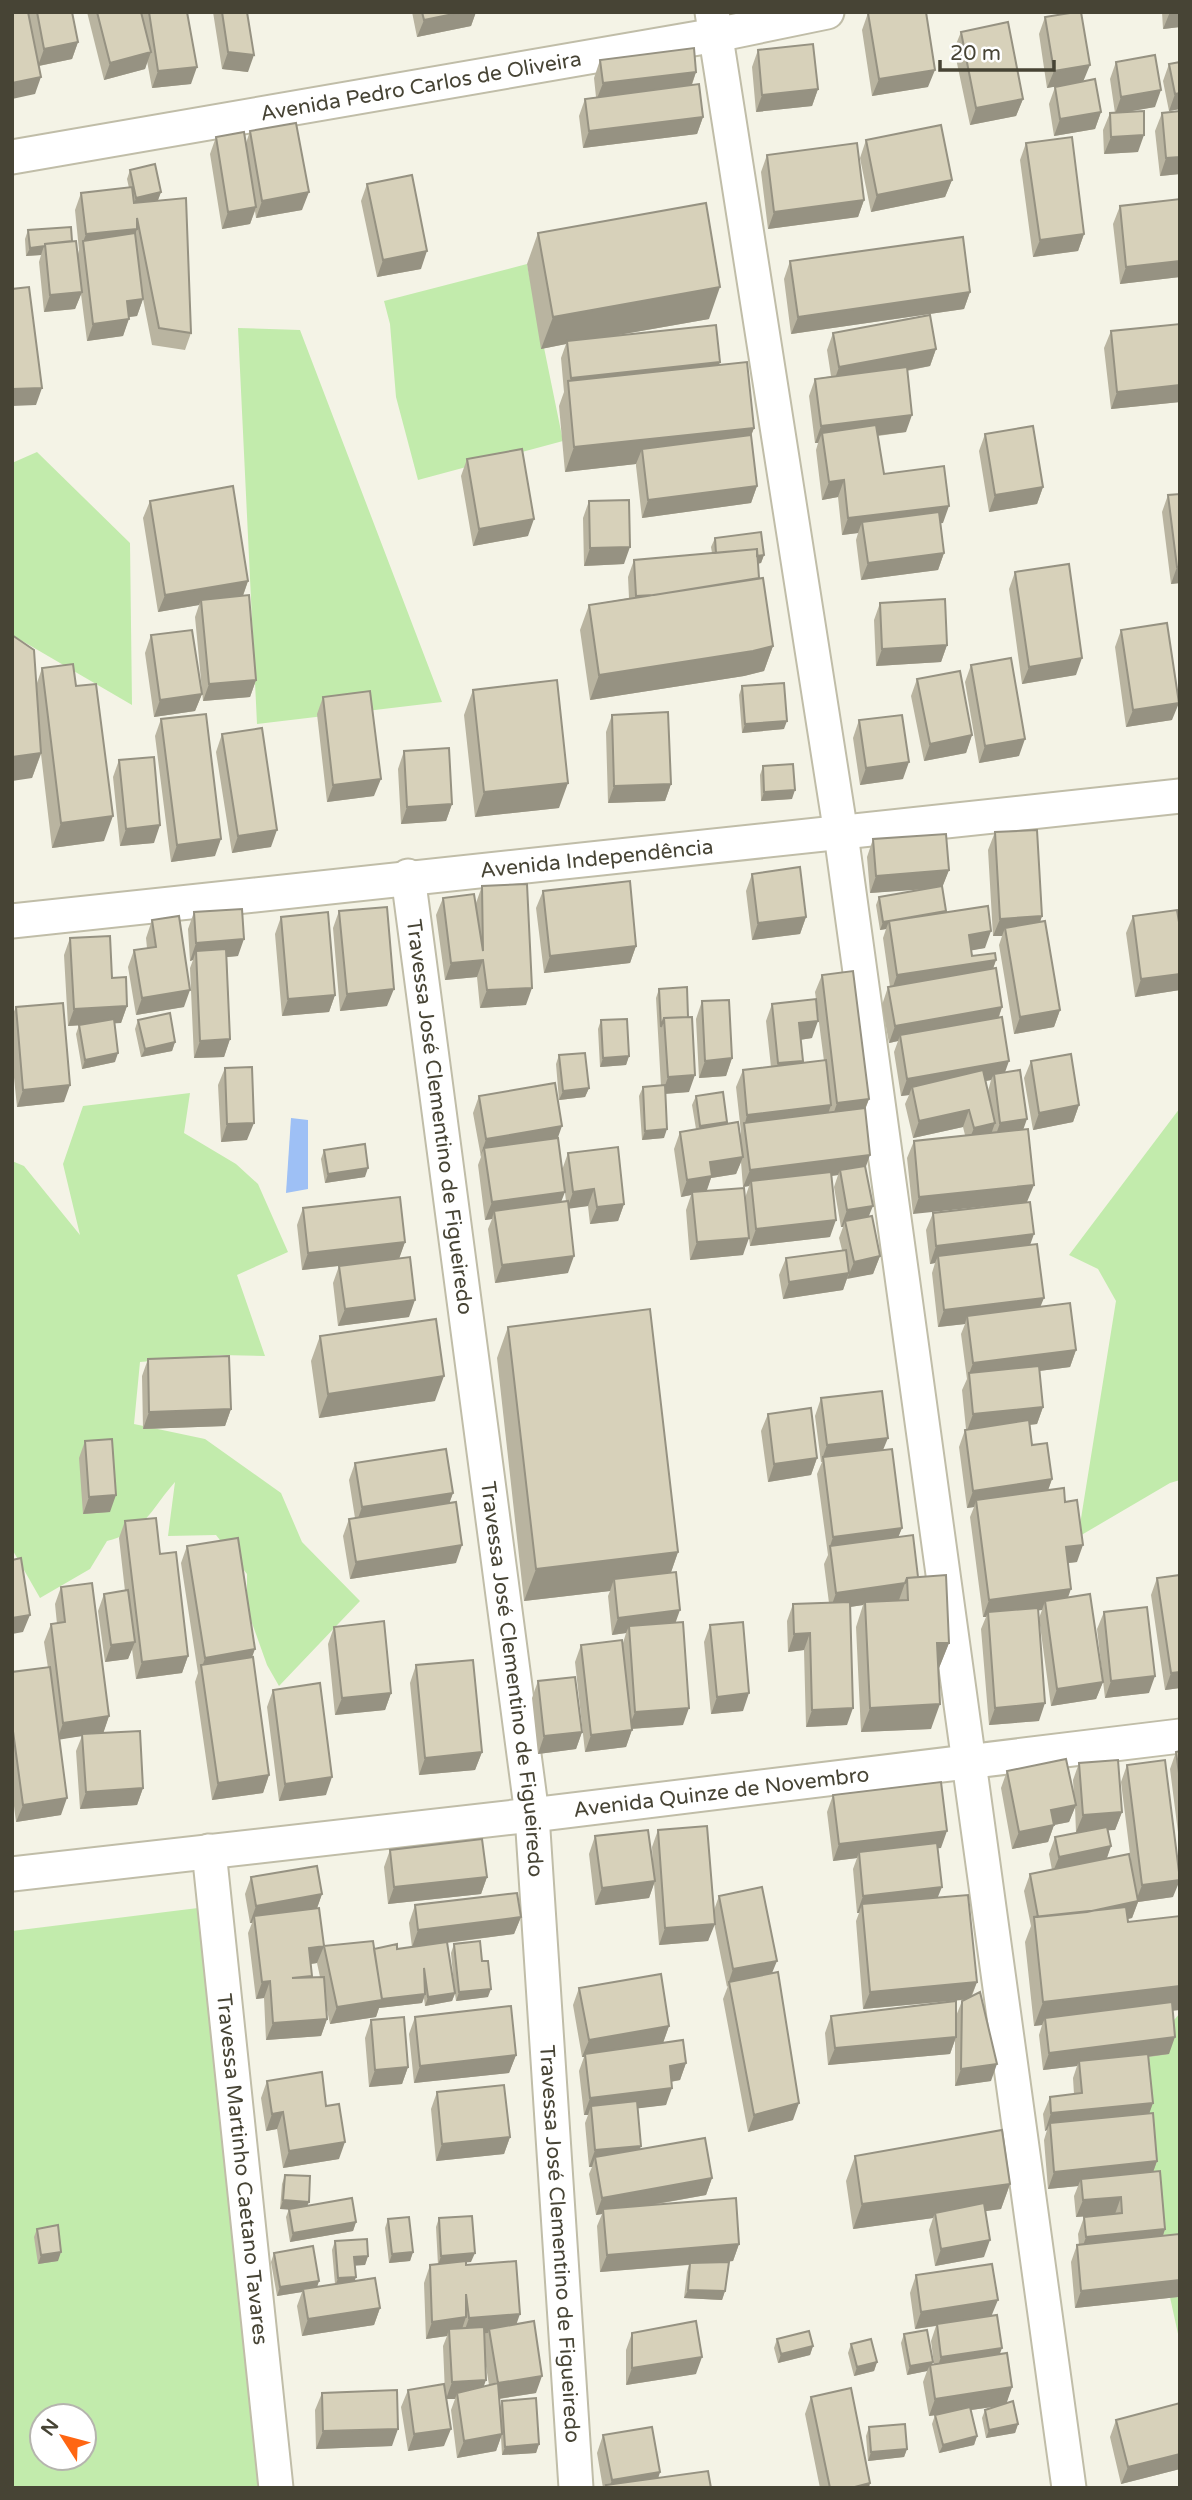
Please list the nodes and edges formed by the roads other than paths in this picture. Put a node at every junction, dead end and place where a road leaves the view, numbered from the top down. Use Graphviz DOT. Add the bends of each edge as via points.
graph roads {
  1 [pos="827,12"];
  2 [pos="714,24"];
  3 [pos="12,157"];
  4 [pos="1180,796"];
  5 [pos="841,834"];
  6 [pos="408,876"];
  7 [pos="12,921"];
  8 [pos="1180,1736"];
  9 [pos="968,1761"];
  10 [pos="532,1815"];
  11 [pos="209,1851"];
  12 [pos="12,1874"];
  13 [pos="276,2488"];
  14 [pos="576,2488"];
  15 [pos="1069,2488"];
  1 -- 2 [label="street, Avenida Pedro Carlos de Oliveira"];
  2 -- 3 [label="street, Avenida Pedro Carlos de Oliveira"];
  2 -- 5 [label="street"];
  4 -- 5 [label="street, Avenida Independência"];
  5 -- 6 [label="street, Avenida Independência"];
  5 -- 9 [label="street"];
  6 -- 7 [label="street, Avenida Independência"];
  6 -- 10 [label="street, Travessa José Clementino de Figueiredo"];
  8 -- 9 [label="street, Avenida Quinze de Novembro"];
  9 -- 10 [label="street, Avenida Quinze de Novembro"];
  9 -- 15 [label="street"];
  10 -- 11 [label="street, Avenida Quinze de Novembro"];
  10 -- 14 [label="street, Travessa José Clementino de Figueiredo"];
  11 -- 12 [label="street, Avenida Quinze de Novembro"];
  11 -- 13 [label="street, Travessa Martinho Caetano Tavares"];
}
